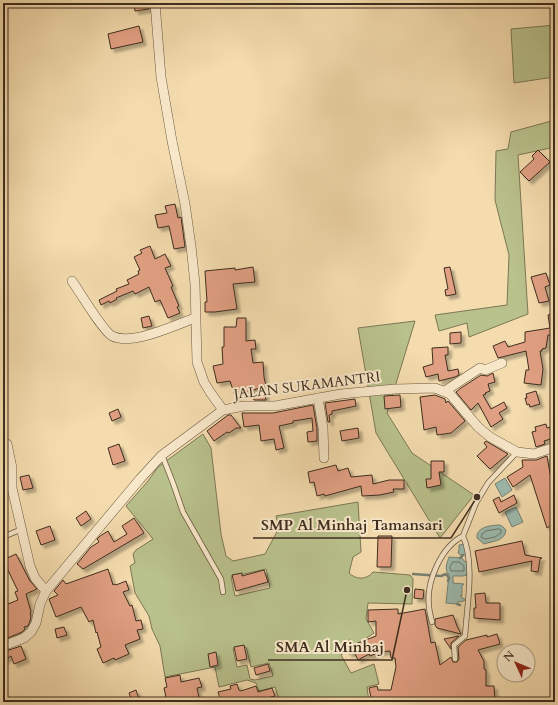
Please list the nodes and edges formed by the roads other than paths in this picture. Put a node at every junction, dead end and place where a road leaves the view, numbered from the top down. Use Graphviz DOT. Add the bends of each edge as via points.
graph roads {
  1 [pos="155,3"];
  2 [pos="72,281"];
  3 [pos="195,318"];
  4 [pos="502,363"];
  5 [pos="445,391"];
  6 [pos="318,398"];
  7 [pos="223,410"];
  8 [pos="7,444"];
  9 [pos="555,447"];
  10 [pos="517,452"];
  11 [pos="162,455"];
  12 [pos="324,458"];
  13 [pos="12,488"];
  14 [pos="3,491"];
  15 [pos="22,529"];
  16 [pos="463,536"];
  17 [pos="3,537"];
  18 [pos="46,591"];
  19 [pos="223,592"];
  20 [pos="432,622"];
  21 [pos="3,646"];
  22 [pos="455,660"];
  1 -- 3 [label="street" via="164,92 191,246"];
  2 -- 3 [label="street" via="103,326 113,336 131,339 142,337"];
  3 -- 7 [label="street" via="197,362 210,392"];
  4 -- 5 [label="street" via="485,370 480,368"];
  5 -- 6 [label="street, JALAN SUKAMANTRI" via="435,388 395,389"];
  5 -- 10 [label="street" via="456,399 484,432"];
  6 -- 7 [label="street, JALAN SUKAMANTRI" via="275,406 244,406"];
  6 -- 12 [label="street"];
  7 -- 11 [label="street, JALAN SUKAMANTRI"];
  8 -- 13 [label="street" via="12,468"];
  9 -- 10 [label="street" via="534,454"];
  10 -- 16 [label="lane" via="488,483 476,503"];
  11 -- 18 [label="street, JALAN SUKAMANTRI"];
  11 -- 19 [label="lane" via="183,512 221,579"];
  13 -- 14 [label="lane"];
  13 -- 15 [label="street"];
  15 -- 17 [label="lane"];
  15 -- 18 [label="street" via="32,571"];
  16 -- 20 [label="lane" via="450,545 433,575 428,595"];
  16 -- 22 [label="lane" via="470,568 465,636 454,645"];
  18 -- 21 [label="street, JALAN SUKAMANTRI" via="32,632"];
}
